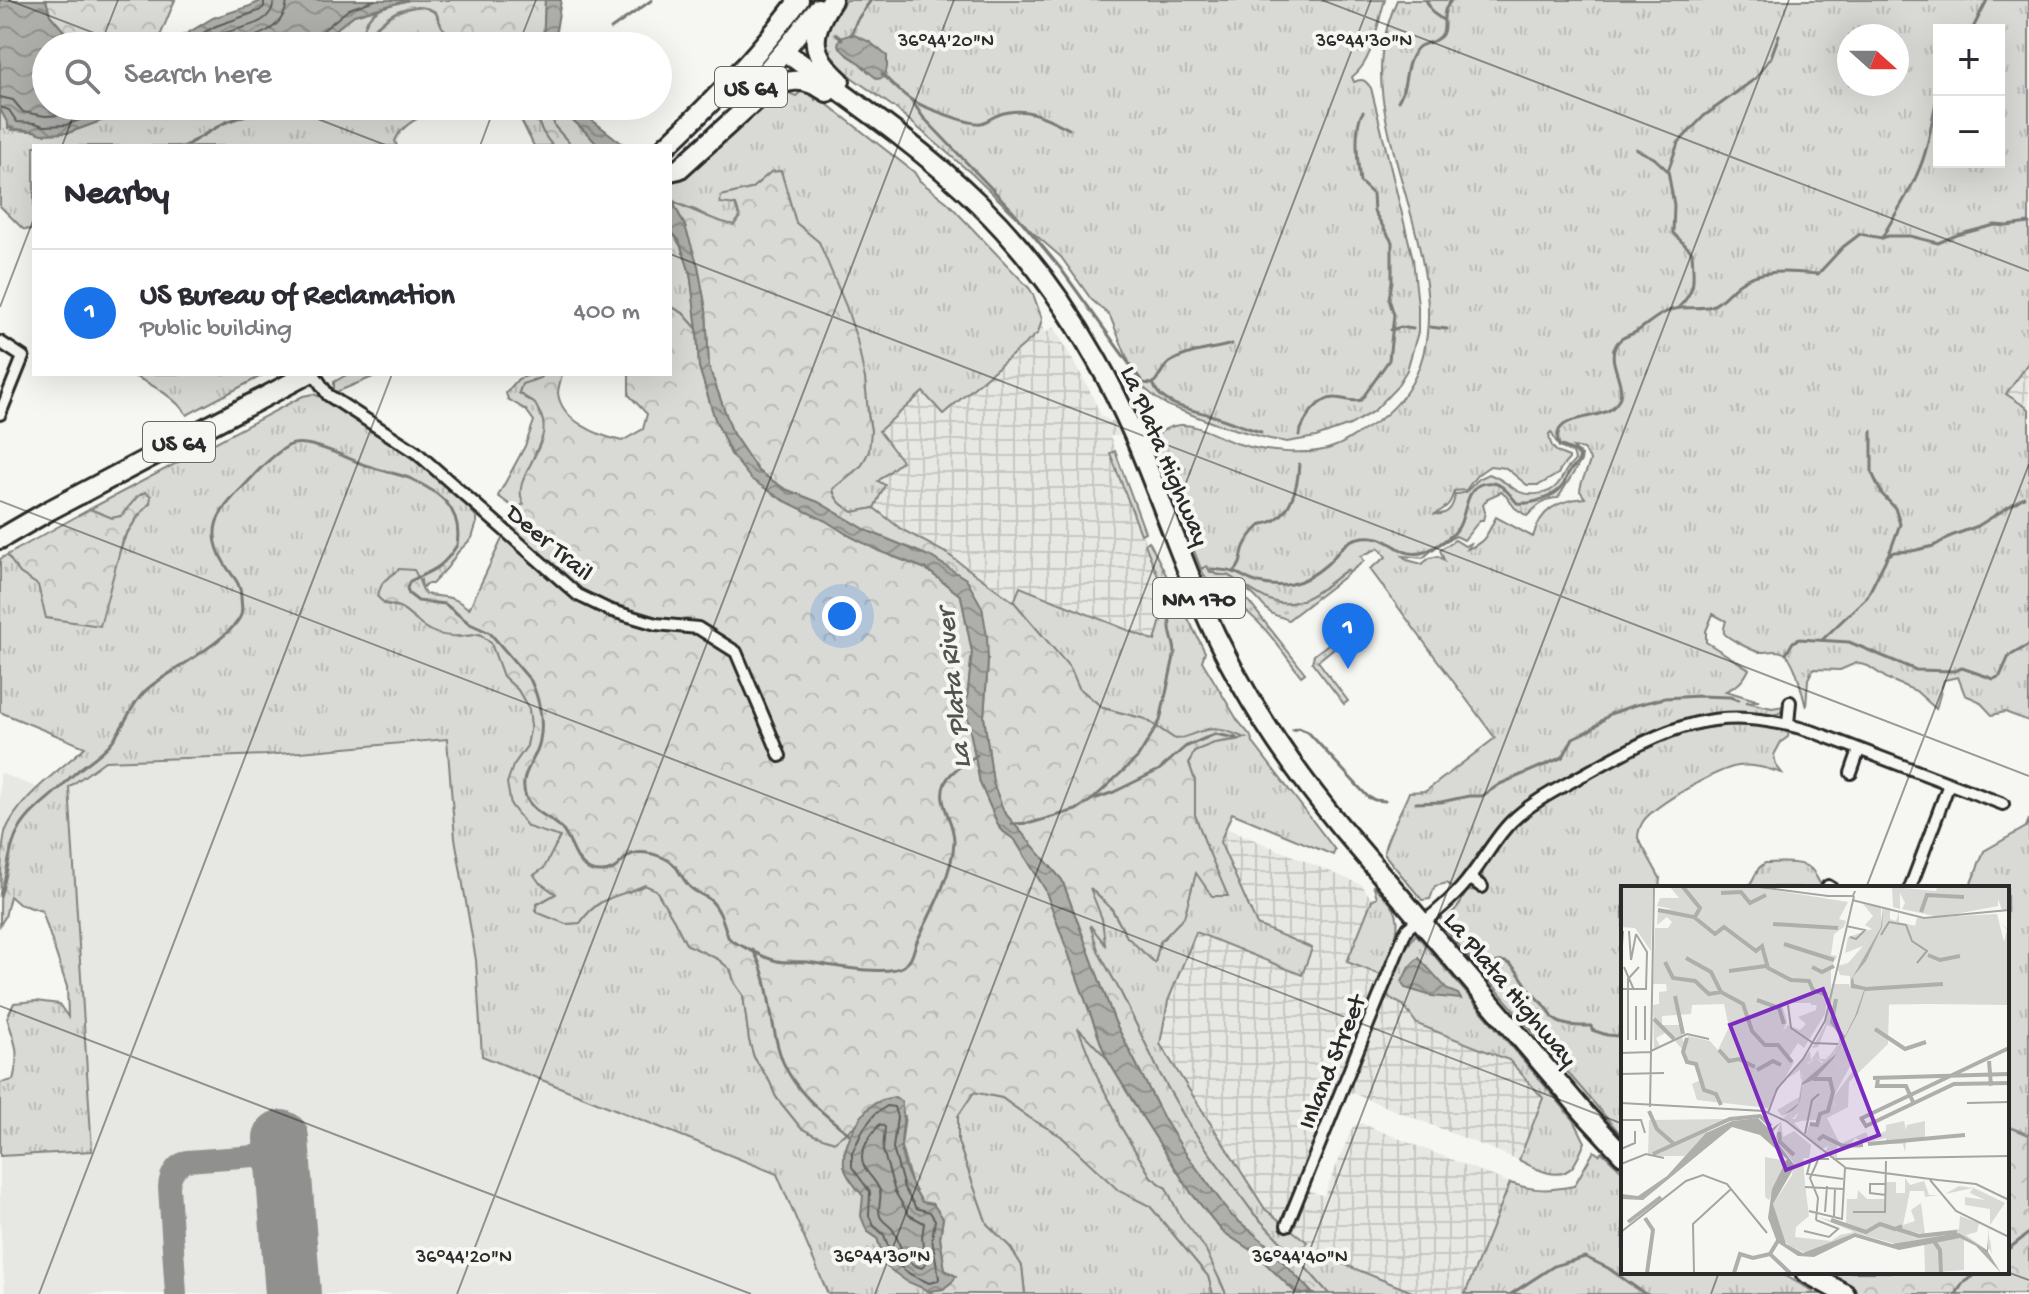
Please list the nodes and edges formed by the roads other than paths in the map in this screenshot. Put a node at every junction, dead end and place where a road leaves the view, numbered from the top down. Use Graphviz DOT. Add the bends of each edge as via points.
graph roads {
  1 [pos="799,0"];
  2 [pos="806,0"];
  3 [pos="823,0"];
  4 [pos="832,0"];
  5 [pos="784,51"];
  6 [pos="720,92"];
  7 [pos="885,125"];
  8 [pos="668,144"];
  9 [pos="672,167"];
  10 [pos="672,169"];
  11 [pos="0,342"];
  12 [pos="307,376"];
  13 [pos="313,376"];
  14 [pos="0,414"];
  15 [pos="0,539"];
  16 [pos="1790,702"];
  17 [pos="1788,724"];
  18 [pos="1859,750"];
  19 [pos="780,756"];
  20 [pos="1851,773"];
  21 [pos="1949,784"];
  22 [pos="2003,804"];
  23 [pos="1470,878"];
  24 [pos="1911,886"];
  25 [pos="1482,887"];
  26 [pos="1421,921"];
  27 [pos="1621,1153"];
  28 [pos="1287,1225"];
  29 [pos="1809,1274"];
  30 [pos="1845,1294"];
  1 -- 6 [label="highway, US 64"];
  2 -- 5 [label="highway" via="792,19"];
  3 -- 5 [label="highway, US 64"];
  4 -- 7 [label="highway" via="817,24 820,57 843,84 879,110"];
  5 -- 6 [label="highway" via="758,60 738,83"];
  5 -- 7 [label="highway, La Plata Highway / NM 170"];
  5 -- 9 [label="highway, US 64"];
  6 -- 8 [label="highway, US 64"];
  7 -- 10 [label="highway" via="869,124 817,85 784,82 764,92 679,169"];
  7 -- 26 [label="highway, La Plata Highway / NM 170" via="1004,230 1080,332 1126,417 1199,600 1251,702 1305,782"];
  11 -- 14 [label="street" via="23,357"];
  12 -- 15 [label="highway, US 64"];
  13 -- 19 [label="street, Deer Trail" via="328,395 416,452 578,595 656,624 698,628 736,652"];
  16 -- 17 [label="street"];
  17 -- 18 [label="street, Inland Street"];
  17 -- 23 [label="street, Inland Street" via="1707,720 1646,740 1521,814"];
  18 -- 20 [label="street"];
  18 -- 21 [label="street, Inland Street"];
  21 -- 22 [label="street, Inland Street"];
  21 -- 24 [label="street"];
  23 -- 25 [label="street"];
  23 -- 26 [label="street, Inland Street"];
  26 -- 27 [label="highway, La Plata Highway / NM 170"];
  26 -- 28 [label="street, Inland Street" via="1405,933"];
  29 -- 30 [label="highway"];
}
